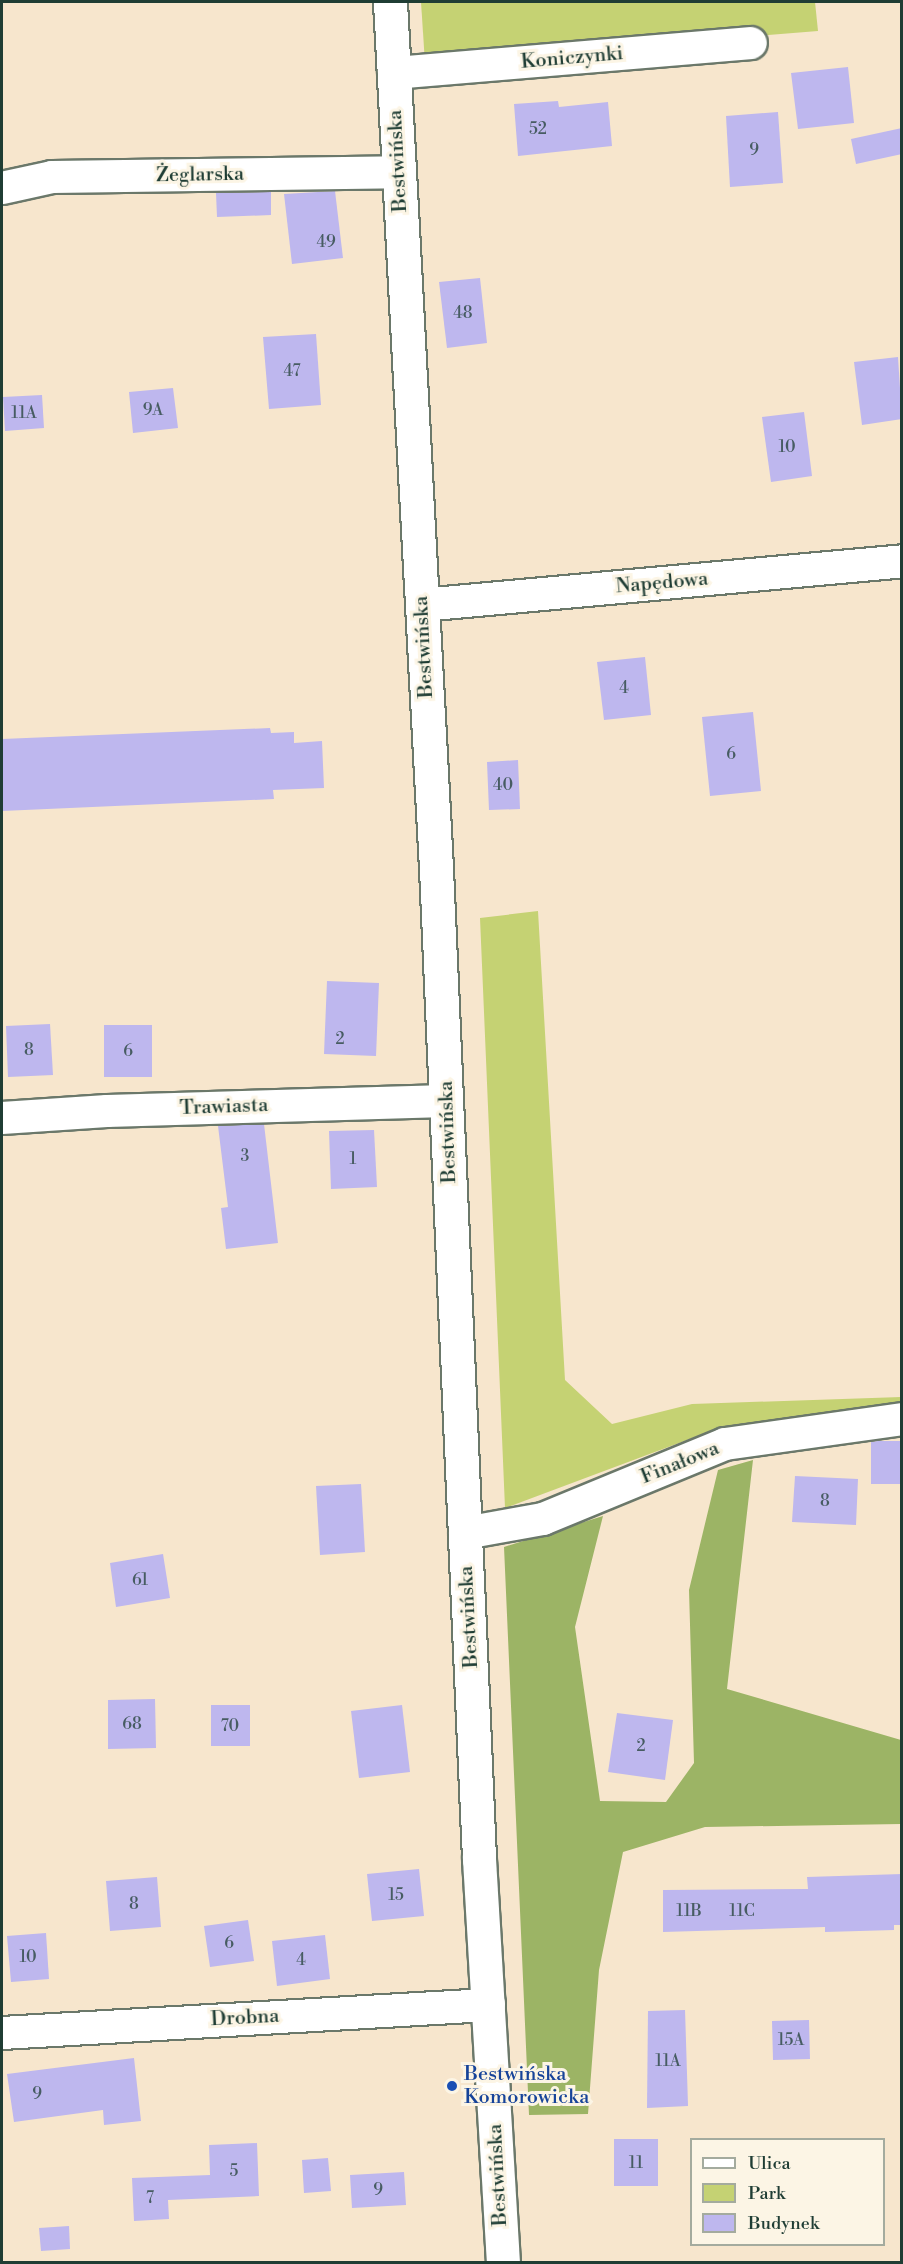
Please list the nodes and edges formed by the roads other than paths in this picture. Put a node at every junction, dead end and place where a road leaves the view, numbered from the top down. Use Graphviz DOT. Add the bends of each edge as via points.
graph roads {
  1 [pos="390,2"];
  2 [pos="751,43"];
  3 [pos="394,73"];
  4 [pos="399,172"];
  5 [pos="2,188"];
  6 [pos="902,561"];
  7 [pos="422,605"];
  8 [pos="446,1101"];
  9 [pos="2,1118"];
  10 [pos="902,1419"];
  11 [pos="465,1533"];
  12 [pos="489,2005"];
  13 [pos="2,2033"];
  14 [pos="503,2262"];
  1 -- 3 [label="street, Bestwińska"];
  2 -- 3 [label="street, Koniczynki"];
  3 -- 4 [label="street, Bestwińska"];
  4 -- 5 [label="street, Żeglarska" via="52,177"];
  4 -- 7 [label="street, Bestwińska"];
  6 -- 7 [label="street, Napędowa"];
  7 -- 8 [label="street, Bestwińska"];
  8 -- 9 [label="street, Trawiasta"];
  8 -- 11 [label="street, Bestwińska"];
  10 -- 11 [label="street, Finałowa" via="725,1444 543,1519 486,1533"];
  11 -- 12 [label="street, Bestwińska"];
  12 -- 13 [label="street, Drobna"];
  12 -- 14 [label="street, Bestwińska"];
}
